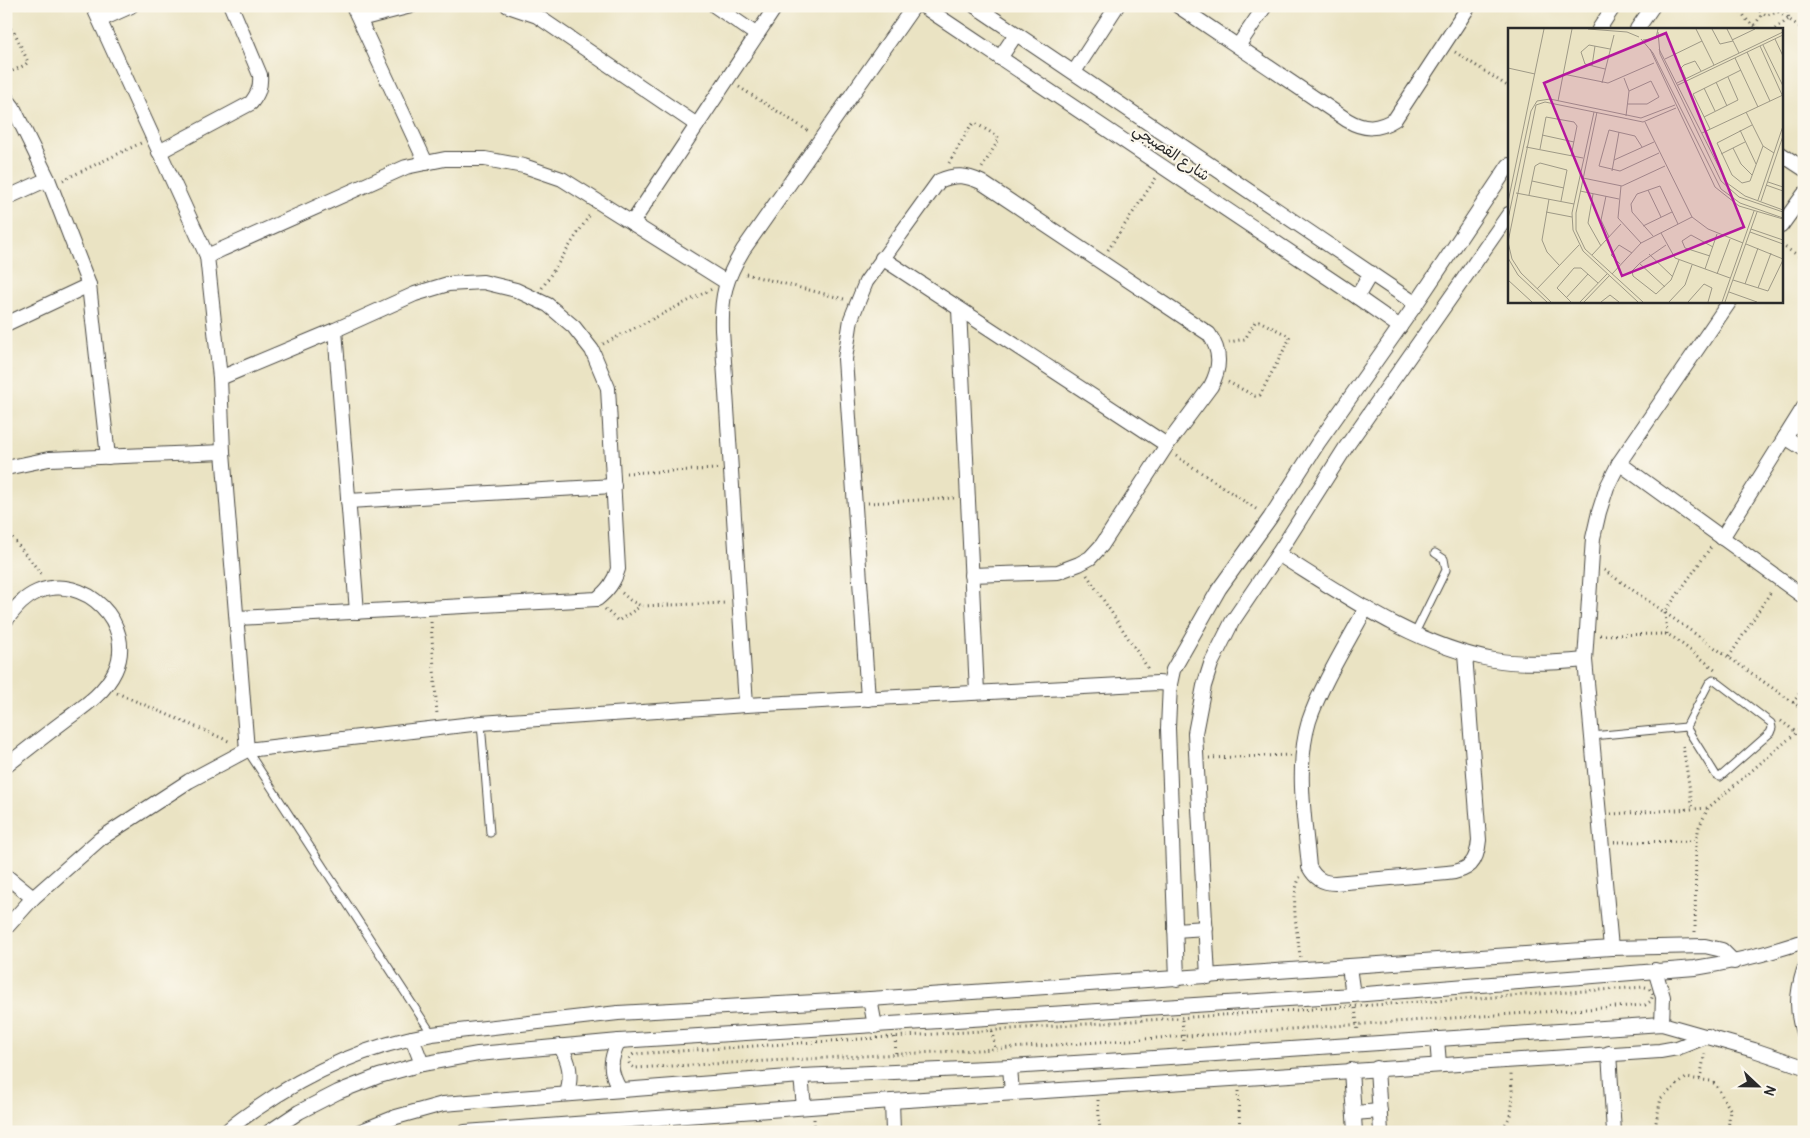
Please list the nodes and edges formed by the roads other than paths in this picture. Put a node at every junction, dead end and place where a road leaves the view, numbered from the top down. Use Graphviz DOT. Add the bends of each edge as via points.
graph roads {
  1 [pos="94,6"];
  2 [pos="131,6"];
  3 [pos="231,6"];
  4 [pos="354,6"];
  5 [pos="411,6"];
  6 [pos="508,6"];
  7 [pos="715,6"];
  8 [pos="776,6"];
  9 [pos="914,6"];
  10 [pos="923,6"];
  11 [pos="975,6"];
  12 [pos="1117,6"];
  13 [pos="1178,6"];
  14 [pos="1265,6"];
  15 [pos="1469,6"];
  16 [pos="1614,6"];
  17 [pos="1653,6"];
  18 [pos="360,19"];
  19 [pos="100,20"];
  20 [pos="1600,28"];
  21 [pos="1638,28"];
  22 [pos="1016,34"];
  23 [pos="757,35"];
  24 [pos="1238,46"];
  25 [pos="1000,58"];
  26 [pos="1074,72"];
  27 [pos="6,98"];
  28 [pos="697,125"];
  29 [pos="159,152"];
  30 [pos="1782,154"];
  31 [pos="426,163"];
  32 [pos="1802,164"];
  33 [pos="1508,166"];
  34 [pos="50,182"];
  35 [pos="1804,194"];
  36 [pos="6,198"];
  37 [pos="1508,215"];
  38 [pos="632,223"];
  39 [pos="1782,225"];
  40 [pos="207,256"];
  41 [pos="882,258"];
  42 [pos="1371,273"];
  43 [pos="729,276"];
  44 [pos="89,285"];
  45 [pos="1357,297"];
  46 [pos="1729,302"];
  47 [pos="1416,304"];
  48 [pos="959,309"];
  49 [pos="6,324"];
  50 [pos="1400,327"];
  51 [pos="335,330"];
  52 [pos="220,378"];
  53 [pos="1804,407"];
  54 [pos="1785,437"];
  55 [pos="1318,442"];
  56 [pos="1166,447"];
  57 [pos="1346,447"];
  58 [pos="1804,449"];
  59 [pos="223,452"];
  60 [pos="108,456"];
  61 [pos="1619,463"];
  62 [pos="6,468"];
  63 [pos="613,480"];
  64 [pos="348,501"];
  65 [pos="1720,537"];
  66 [pos="1435,553"];
  67 [pos="1278,554"];
  68 [pos="971,575"];
  69 [pos="1804,597"];
  70 [pos="1366,608"];
  71 [pos="357,612"];
  72 [pos="237,618"];
  73 [pos="6,620"];
  74 [pos="1415,633"];
  75 [pos="1465,654"];
  76 [pos="1585,660"];
  77 [pos="1164,683"];
  78 [pos="977,692"];
  79 [pos="868,698"];
  80 [pos="746,705"];
  81 [pos="481,723"];
  82 [pos="1683,727"];
  83 [pos="1592,736"];
  84 [pos="247,750"];
  85 [pos="6,766"];
  86 [pos="490,833"];
  87 [pos="6,876"];
  88 [pos="32,898"];
  89 [pos="6,928"];
  90 [pos="1206,928"];
  91 [pos="1176,930"];
  92 [pos="1804,941"];
  93 [pos="1610,948"];
  94 [pos="1734,962"];
  95 [pos="1349,967"];
  96 [pos="1655,970"];
  97 [pos="1804,970"];
  98 [pos="1208,977"];
  99 [pos="1177,979"];
  100 [pos="870,999"];
  101 [pos="1353,1000"];
  102 [pos="1662,1024"];
  103 [pos="875,1026"];
  104 [pos="432,1034"];
  105 [pos="1708,1036"];
  106 [pos="1804,1036"];
  107 [pos="412,1038"];
  108 [pos="1437,1039"];
  109 [pos="619,1041"];
  110 [pos="560,1046"];
  111 [pos="1609,1053"];
  112 [pos="422,1064"];
  113 [pos="1439,1064"];
  114 [pos="1004,1067"];
  115 [pos="1804,1067"];
  116 [pos="1377,1068"];
  117 [pos="1351,1070"];
  118 [pos="801,1076"];
  119 [pos="620,1090"];
  120 [pos="1012,1093"];
  121 [pos="567,1094"];
  122 [pos="892,1101"];
  123 [pos="804,1107"];
  124 [pos="1380,1112"];
  125 [pos="1354,1113"];
  126 [pos="226,1132"];
  127 [pos="269,1132"];
  128 [pos="359,1132"];
  129 [pos="465,1132"];
  130 [pos="894,1132"];
  131 [pos="1355,1132"];
  132 [pos="1381,1132"];
  133 [pos="1614,1132"];
  1 -- 19 [label="street"];
  2 -- 19 [label="street"];
  3 -- 29 [label="street" via="260,75 257,95 251,103"];
  4 -- 18 [label="street"];
  5 -- 18 [label="street"];
  6 -- 28 [label="street" via="537,16"];
  7 -- 23 [label="street"];
  8 -- 23 [label="street"];
  9 -- 43 [label="street" via="743,250"];
  10 -- 25 [label="street, شارع القصبجي"];
  11 -- 22 [label="street, شارع القصبجي"];
  12 -- 26 [label="street"];
  13 -- 24 [label="street"];
  14 -- 24 [label="street"];
  15 -- 24 [label="street" via="1394,119 1376,128 1352,123"];
  16 -- 20 [label="street"];
  17 -- 21 [label="street"];
  18 -- 31 [label="street"];
  19 -- 29 [label="street"];
  22 -- 25 [label="street"];
  22 -- 26 [label="street, شارع القصبجي"];
  23 -- 28 [label="street"];
  25 -- 45 [label="street, شارع القصبجي"];
  26 -- 42 [label="street, شارع القصبجي"];
  27 -- 34 [label="street"];
  28 -- 38 [label="street"];
  29 -- 40 [label="street"];
  30 -- 32 [label="street"];
  31 -- 38 [label="street" via="445,159 485,159 524,166 562,179"];
  31 -- 40 [label="street" via="406,167"];
  33 -- 47 [label="street"];
  34 -- 36 [label="street"];
  34 -- 44 [label="street"];
  35 -- 39 [label="street"];
  37 -- 57 [label="street"];
  38 -- 43 [label="street"];
  40 -- 52 [label="street"];
  41 -- 48 [label="street"];
  41 -- 56 [label="street" via="939,181 960,175 976,179 1100,261 1209,334 1216,343 1219,354 1216,376"];
  41 -- 79 [label="street" via="866,282 851,319 845,359"];
  42 -- 45 [label="street"];
  42 -- 47 [label="street, شارع القصبجي"];
  43 -- 80 [label="street" via="721,309"];
  44 -- 49 [label="street"];
  44 -- 60 [label="street"];
  45 -- 50 [label="street, شارع القصبجي"];
  46 -- 61 [label="street"];
  47 -- 50 [label="street"];
  48 -- 56 [label="street"];
  48 -- 68 [label="street"];
  50 -- 55 [label="street"];
  51 -- 52 [label="street"];
  51 -- 63 [label="street" via="415,294 448,284 483,282 516,290 548,305 574,327 592,350 608,388"];
  51 -- 64 [label="street"];
  52 -- 59 [label="street"];
  53 -- 54 [label="street"];
  54 -- 58 [label="street"];
  54 -- 65 [label="street"];
  55 -- 57 [label="street"];
  55 -- 77 [label="street" via="1220,589"];
  56 -- 68 [label="street" via="1102,545 1090,558 1058,572"];
  57 -- 67 [label="street"];
  59 -- 60 [label="street"];
  59 -- 72 [label="street"];
  60 -- 62 [label="street" via="49,459"];
  61 -- 65 [label="street"];
  61 -- 76 [label="street" via="1607,486 1593,538"];
  63 -- 64 [label="street"];
  63 -- 71 [label="street" via="618,569 607,591 595,599"];
  64 -- 71 [label="street"];
  65 -- 69 [label="street"];
  66 -- 74 [label="lane" via="1444,559 1446,570"];
  67 -- 70 [label="street"];
  67 -- 90 [label="street" via="1232,622 1211,664 1198,709 1195,733"];
  68 -- 78 [label="street"];
  70 -- 74 [label="street"];
  70 -- 75 [label="street" via="1320,694 1309,722 1303,755 1309,867 1319,880 1335,883 1460,872 1471,865 1478,854 1478,840"];
  71 -- 72 [label="street"];
  72 -- 84 [label="street"];
  73 -- 85 [label="street" via="24,600 37,592 52,588 73,589 92,597 107,611 117,630 120,650 115,670 105,688"];
  74 -- 75 [label="street"];
  75 -- 76 [label="street" via="1525,663"];
  76 -- 83 [label="street"];
  77 -- 78 [label="street"];
  77 -- 91 [label="street"];
  78 -- 79 [label="street"];
  79 -- 80 [label="street"];
  80 -- 81 [label="street"];
  81 -- 84 [label="street"];
  81 -- 86 [label="lane"];
  82 -- 82 [label="lane" via="1720,777 1772,728 1771,723 1712,680"];
  82 -- 83 [label="lane"];
  83 -- 93 [label="street"];
  84 -- 88 [label="street" via="190,781 100,839"];
  84 -- 104 [label="lane"];
  87 -- 88 [label="street"];
  88 -- 89 [label="street"];
  90 -- 91 [label="street"];
  90 -- 98 [label="street"];
  91 -- 99 [label="street"];
  92 -- 94 [label="street"];
  93 -- 94 [label="street" via="1705,946 1722,950"];
  93 -- 95 [label="street"];
  94 -- 96 [label="street"];
  95 -- 98 [label="street"];
  95 -- 101 [label="street"];
  96 -- 101 [label="street"];
  96 -- 102 [label="street" via="1663,997"];
  97 -- 106 [label="street" via="1798,988 1798,1015"];
  98 -- 99 [label="street"];
  99 -- 100 [label="street"];
  100 -- 103 [label="street"];
  100 -- 104 [label="street" via="618,1013"];
  101 -- 103 [label="street" via="895,1030"];
  102 -- 105 [label="street"];
  102 -- 108 [label="street"];
  103 -- 109 [label="street"];
  104 -- 107 [label="street"];
  105 -- 111 [label="street" via="1677,1048"];
  105 -- 115 [label="street"];
  107 -- 112 [label="street"];
  107 -- 126 [label="street" via="363,1052 317,1072 274,1097"];
  108 -- 113 [label="street"];
  108 -- 114 [label="street"];
  109 -- 110 [label="street"];
  109 -- 119 [label="street" via="611,1066"];
  110 -- 112 [label="street" via="478,1054"];
  110 -- 121 [label="street" via="570,1069 571,1082"];
  111 -- 113 [label="street"];
  111 -- 133 [label="street"];
  112 -- 127 [label="street" via="338,1092"];
  113 -- 116 [label="street"];
  114 -- 118 [label="street"];
  114 -- 120 [label="street"];
  116 -- 117 [label="street"];
  116 -- 124 [label="street"];
  117 -- 120 [label="street"];
  117 -- 125 [label="street"];
  118 -- 119 [label="street"];
  118 -- 123 [label="street"];
  119 -- 121 [label="street"];
  120 -- 122 [label="street"];
  121 -- 128 [label="street" via="443,1104 396,1117"];
  122 -- 123 [label="street"];
  122 -- 130 [label="street"];
  123 -- 129 [label="street"];
  124 -- 125 [label="street"];
  124 -- 132 [label="street"];
  125 -- 131 [label="street"];
}
